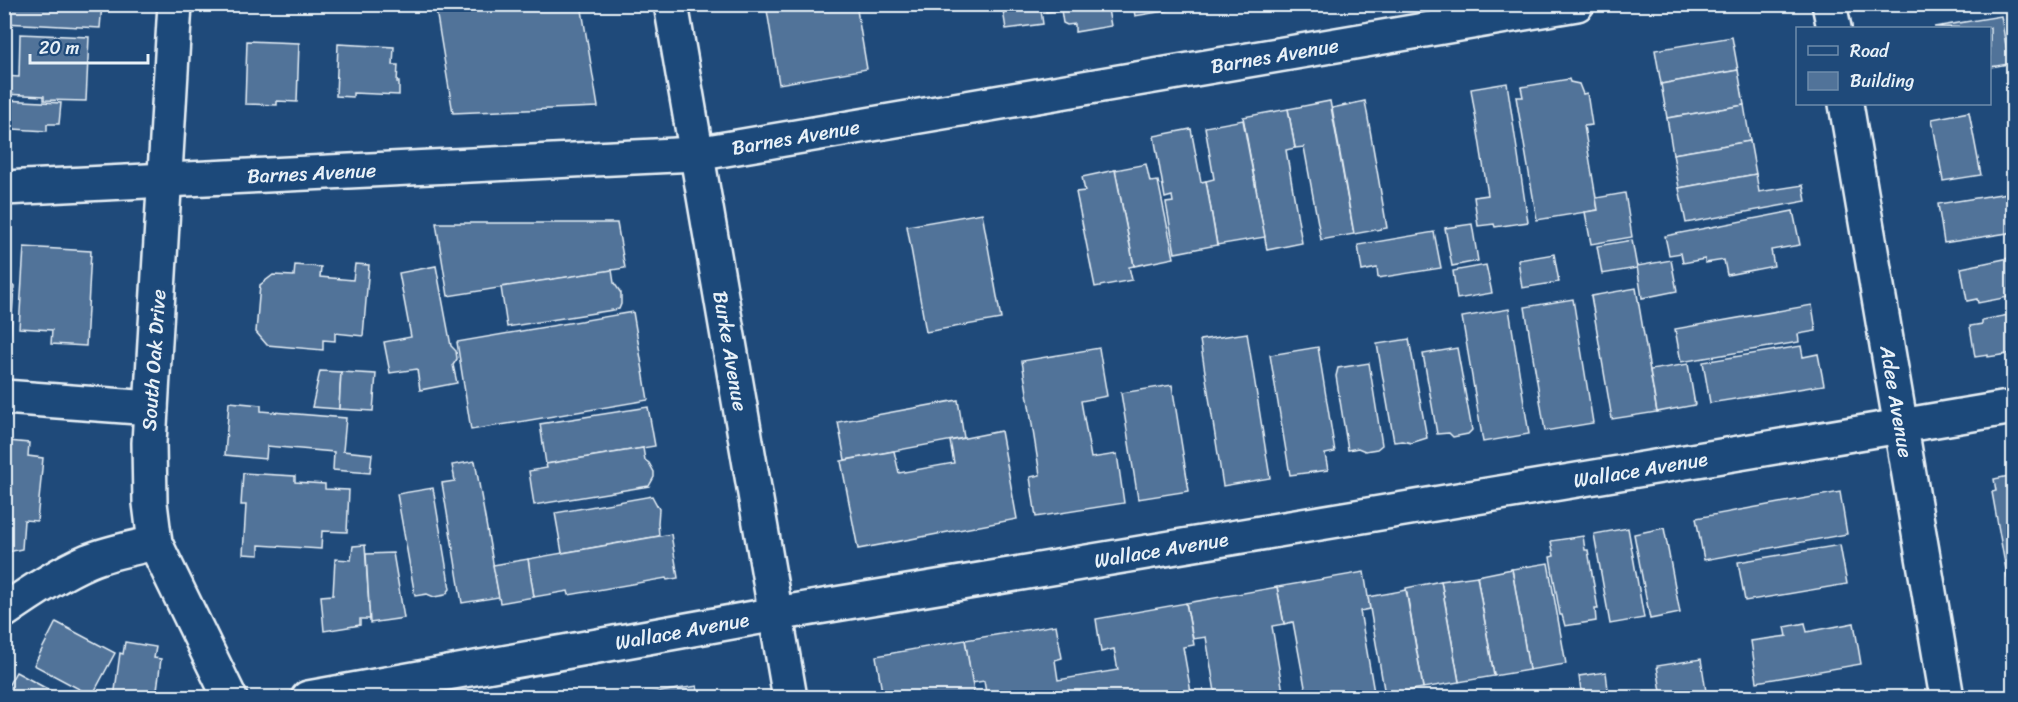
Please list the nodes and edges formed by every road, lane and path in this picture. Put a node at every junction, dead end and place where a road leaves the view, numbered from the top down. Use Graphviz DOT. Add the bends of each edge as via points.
graph roads {
  1 [pos="175,4"];
  2 [pos="671,4"];
  3 [pos="1577,4"];
  4 [pos="1829,4"];
  5 [pos="1833,27"];
  6 [pos="1846,105"];
  7 [pos="696,154"];
  8 [pos="165,181"];
  9 [pos="4,188"];
  10 [pos="4,397"];
  11 [pos="2013,407"];
  12 [pos="152,408"];
  13 [pos="1902,426"];
  14 [pos="155,543"];
  15 [pos="4,611"];
  16 [pos="776,614"];
  17 [pos="230,698"];
  18 [pos="308,698"];
  19 [pos="790,698"];
  20 [pos="1947,698"];
  1 -- 8 [label="street, South Oak Drive"];
  2 -- 7 [label="street, Burke Avenue"];
  3 -- 7 [label="street, Barnes Avenue"];
  4 -- 5 [label="street"];
  6 -- 13 [label="street, Adee Avenue"];
  7 -- 8 [label="street, Barnes Avenue"];
  7 -- 16 [label="street, Burke Avenue"];
  8 -- 9 [label="street, Barnes Avenue"];
  8 -- 12 [label="street, South Oak Drive"];
  10 -- 12 [label="street"];
  11 -- 13 [label="street, Wallace Avenue"];
  12 -- 14 [label="street, South Oak Drive" via="148,473"];
  13 -- 16 [label="street, Wallace Avenue"];
  13 -- 20 [label="street, Adee Avenue"];
  14 -- 15 [label="street" via="89,561"];
  14 -- 17 [label="street, South Oak Drive"];
  16 -- 18 [label="street, Wallace Avenue"];
  16 -- 19 [label="street, Burke Avenue"];
}
